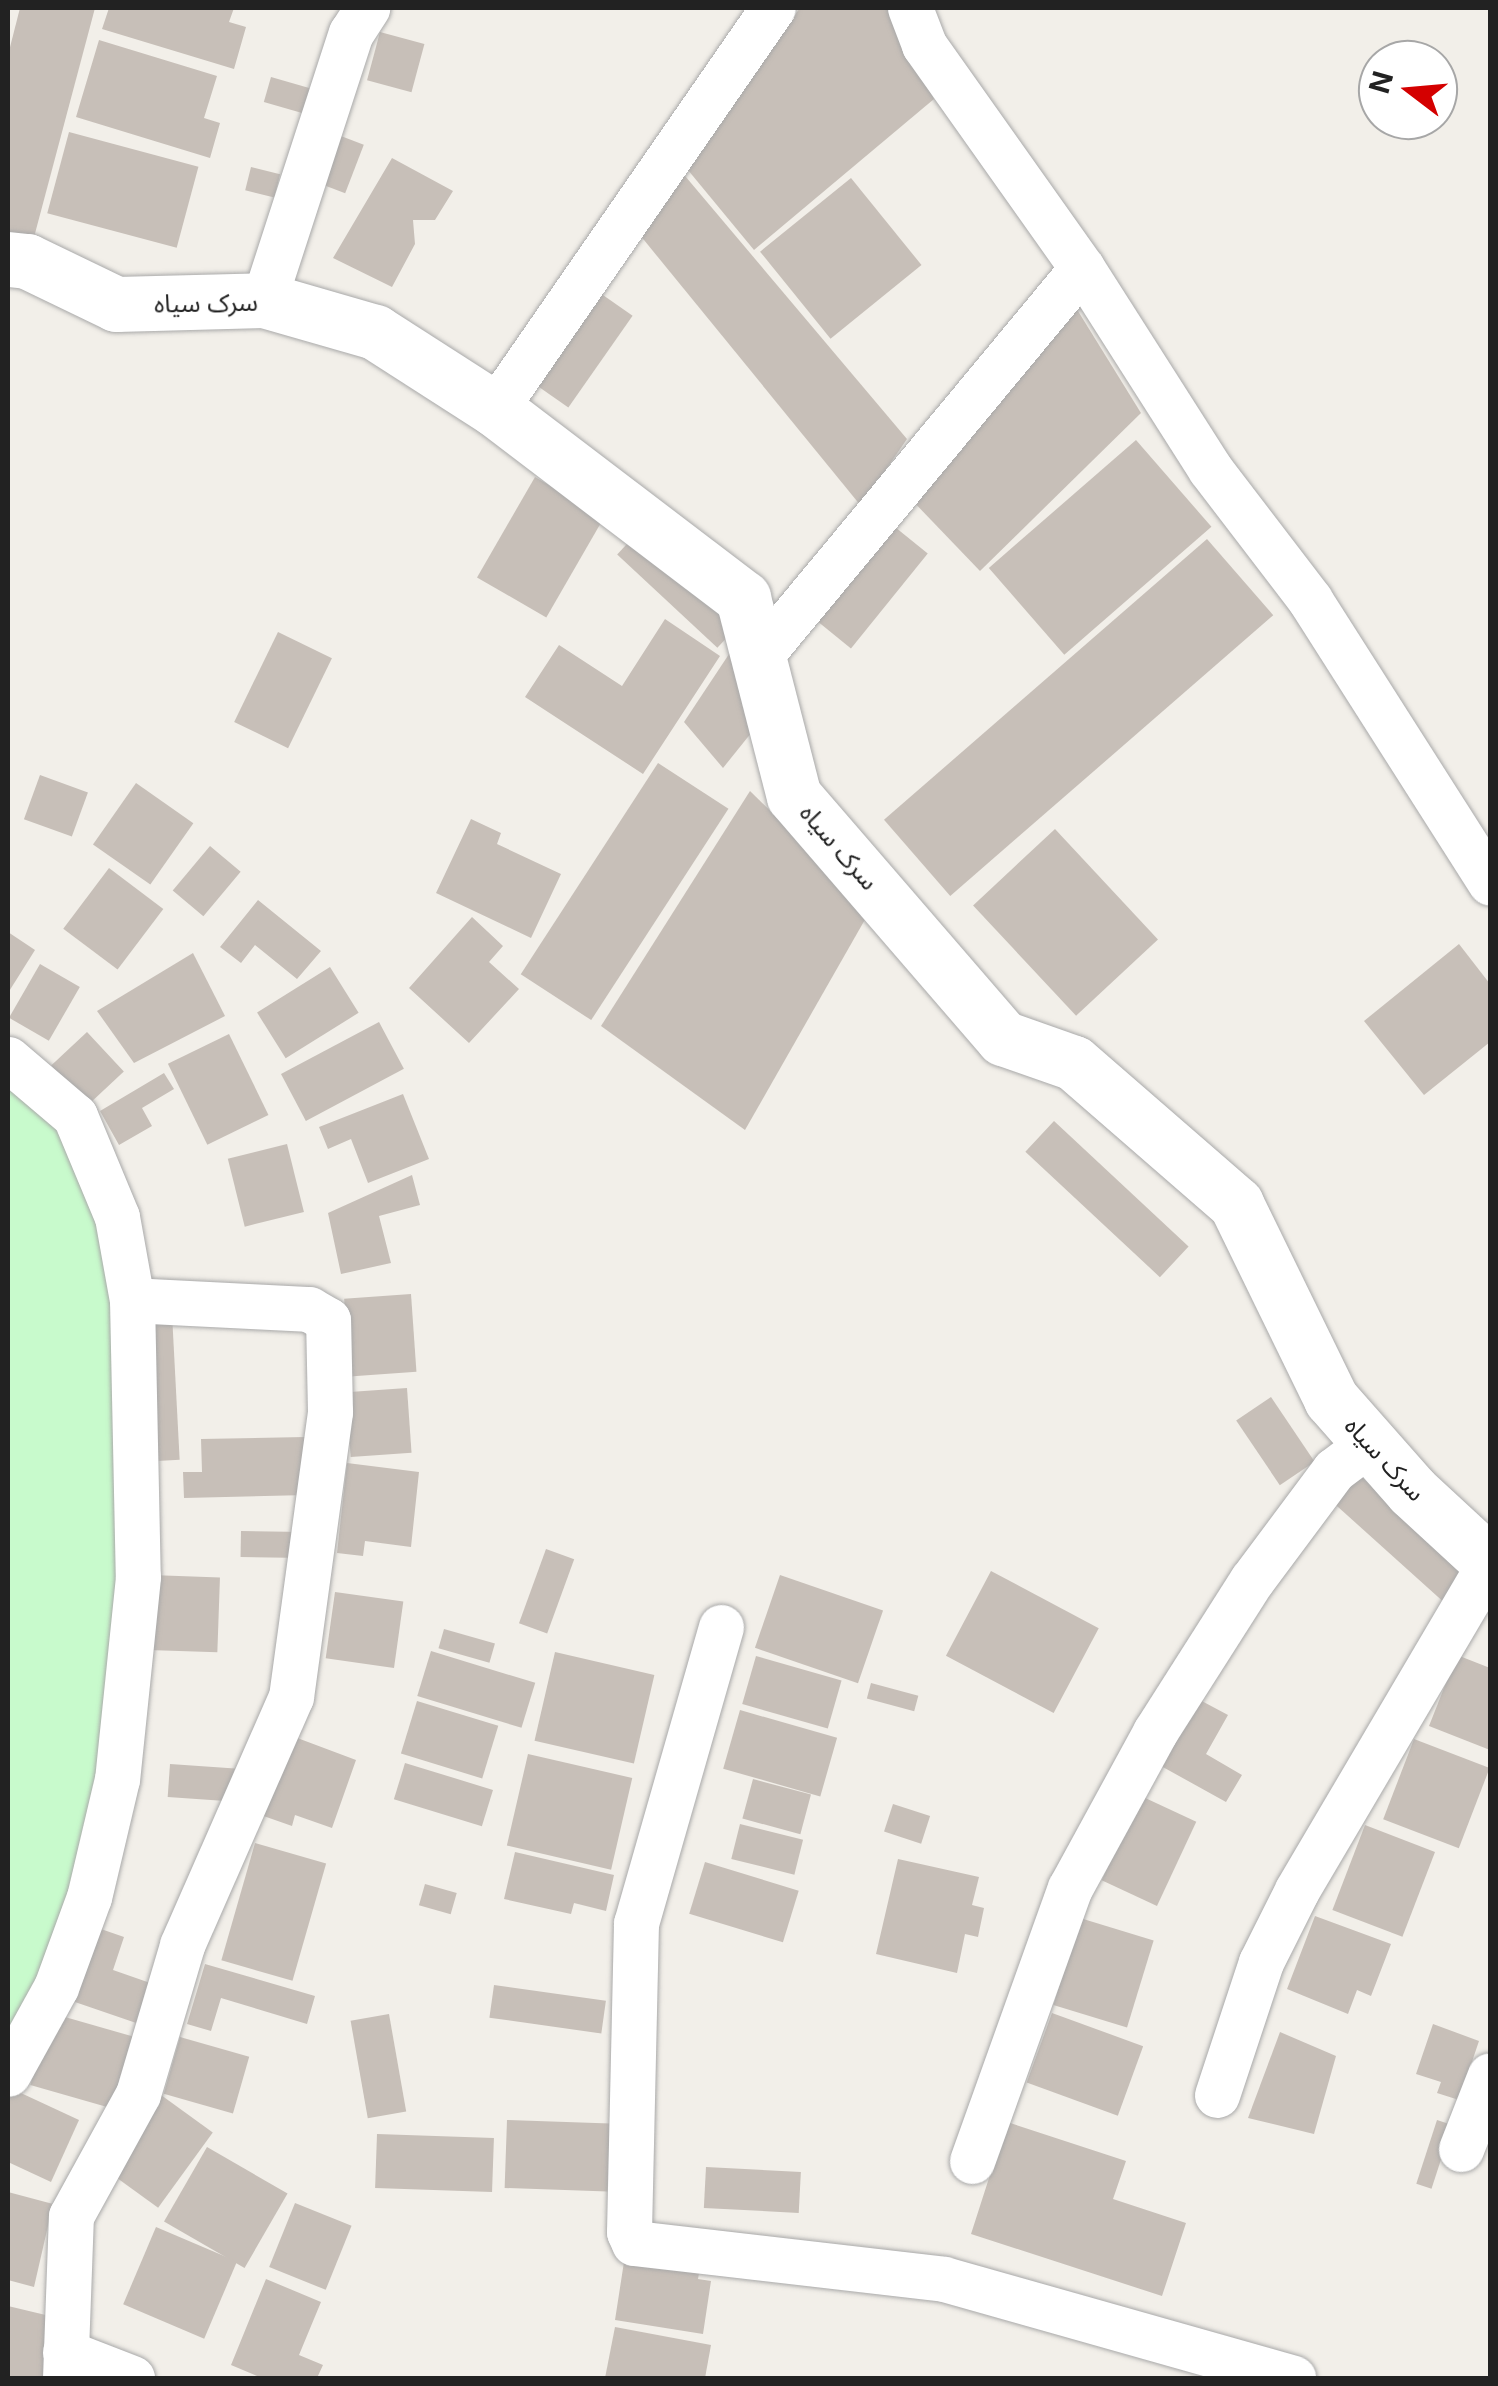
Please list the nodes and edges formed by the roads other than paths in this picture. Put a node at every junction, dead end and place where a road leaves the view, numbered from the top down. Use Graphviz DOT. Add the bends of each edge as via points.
graph roads {
  1 [pos="367,8"];
  2 [pos="773,8"];
  3 [pos="910,8"];
  4 [pos="8,259"];
  5 [pos="1082,268"];
  6 [pos="264,300"];
  7 [pos="495,408"];
  8 [pos="760,656"];
  9 [pos="1490,883"];
  10 [pos="8,1059"];
  11 [pos="132,1300"];
  12 [pos="1370,1443"];
  13 [pos="1490,1563"];
  14 [pos="721,1626"];
  15 [pos="8,2074"];
  16 [pos="1490,2075"];
  17 [pos="1217,2094"];
  18 [pos="1461,2149"];
  19 [pos="972,2161"];
  20 [pos="65,2365"];
  21 [pos="132,2378"];
  22 [pos="1293,2378"];
  1 -- 6 [label="street" via="351,33"];
  2 -- 7 [label="street"];
  3 -- 5 [label="street" via="924,45"];
  4 -- 6 [label="street, سرک سیاه" via="28,261 116,304"];
  5 -- 8 [label="street"];
  5 -- 9 [label="street" via="1210,469 1310,600"];
  6 -- 7 [label="street, سرک سیاه" via="375,332"];
  7 -- 8 [label="street, سرک سیاه" via="744,598"];
  8 -- 12 [label="street, سرک سیاه" via="794,796 1003,1038 1074,1063 1236,1204 1330,1399"];
  10 -- 11 [label="street" via="75,1116 117,1217"];
  11 -- 15 [label="street" via="138,1577 117,1779 89,1897 56,1987"];
  11 -- 20 [label="street" via="309,1309 328,1320 330,1412 291,1697 182,1945 138,2094 71,2216"];
  12 -- 13 [label="street, سرک سیاه"];
  12 -- 19 [label="street" via="1322,1486 1252,1580 1155,1732 1070,1888"];
  13 -- 17 [label="street" via="1297,1890 1261,1962"];
  14 -- 22 [label="street" via="636,1924 628,2232 634,2243 944,2279"];
  16 -- 18 [label="street"];
  20 -- 21 [label="street"];
}
